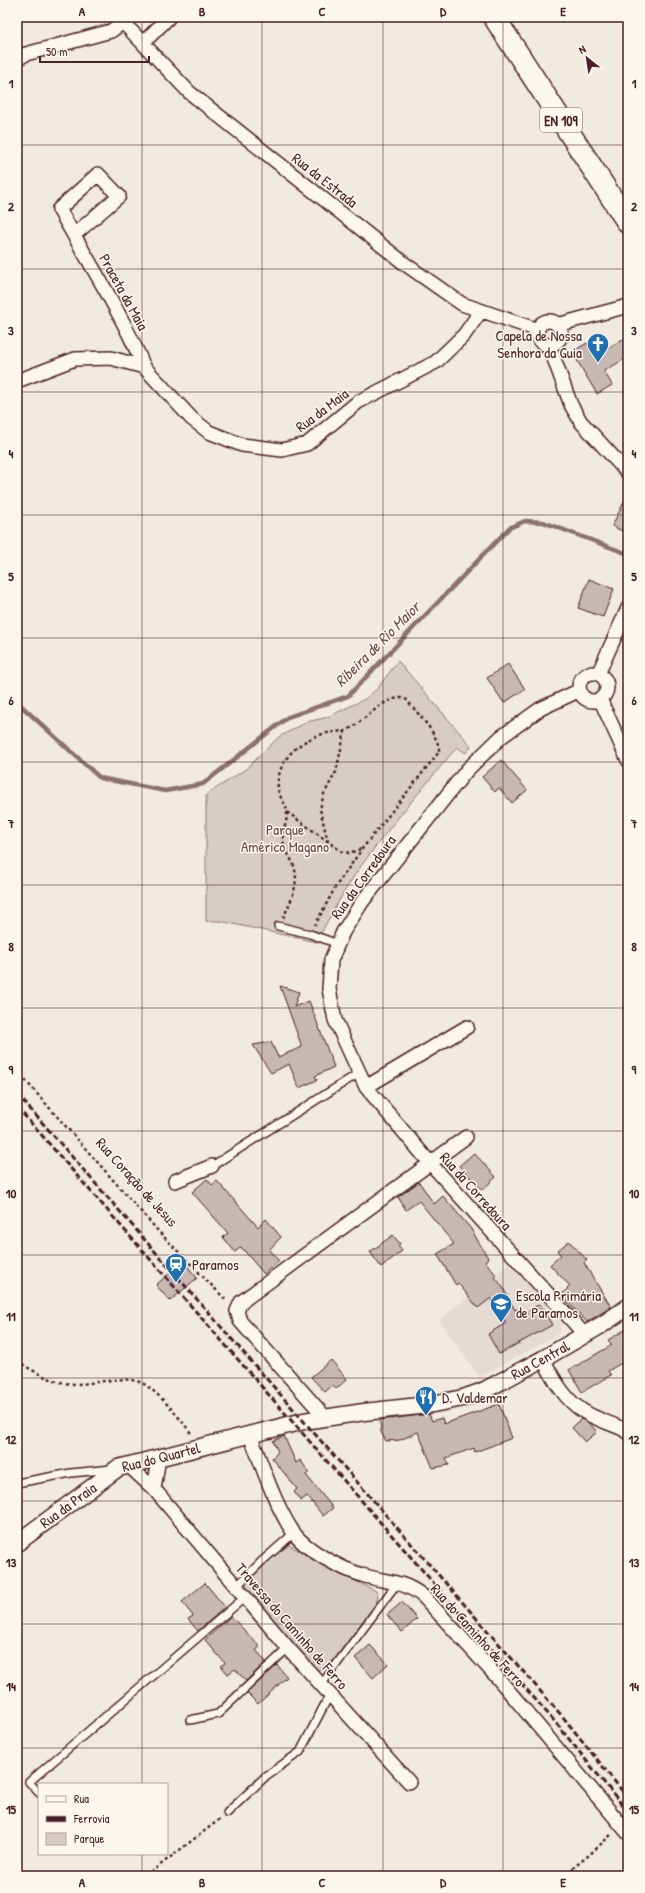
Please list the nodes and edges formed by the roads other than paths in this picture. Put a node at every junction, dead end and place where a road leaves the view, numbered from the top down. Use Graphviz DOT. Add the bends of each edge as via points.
graph roads {
  1 [pos="169,17"];
  2 [pos="494,17"];
  3 [pos="121,20"];
  4 [pos="143,44"];
  5 [pos="17,59"];
  6 [pos="628,223"];
  7 [pos="74,235"];
  8 [pos="628,306"];
  9 [pos="481,311"];
  10 [pos="557,325"];
  11 [pos="538,330"];
  12 [pos="549,345"];
  13 [pos="144,367"];
  14 [pos="17,381"];
  15 [pos="628,473"];
  16 [pos="628,608"];
  17 [pos="598,674"];
  18 [pos="580,690"];
  19 [pos="600,699"];
  20 [pos="628,760"];
  21 [pos="278,926"];
  22 [pos="338,944"];
  23 [pos="467,1027"];
  24 [pos="359,1073"];
  25 [pos="366,1087"];
  26 [pos="466,1137"];
  27 [pos="430,1163"];
  28 [pos="212,1166"];
  29 [pos="175,1181"];
  30 [pos="628,1306"];
  31 [pos="585,1335"];
  32 [pos="544,1359"];
  33 [pos="325,1417"];
  34 [pos="304,1421"];
  35 [pos="628,1433"];
  36 [pos="250,1435"];
  37 [pos="159,1458"];
  38 [pos="123,1467"];
  39 [pos="17,1484"];
  40 [pos="154,1489"];
  41 [pos="294,1533"];
  42 [pos="17,1543"];
  43 [pos="398,1582"];
  44 [pos="236,1587"];
  45 [pos="244,1598"];
  46 [pos="288,1648"];
  47 [pos="325,1690"];
  48 [pos="190,1720"];
  49 [pos="409,1782"];
  50 [pos="38,1792"];
  51 [pos="227,1813"];
  52 [pos="625,1829"];
  1 -- 4 [label="street"];
  2 -- 6 [label="main road, EN 109"];
  3 -- 4 [label="street, Rua da Estrada"];
  3 -- 5 [label="street" via="111,31 26,54"];
  4 -- 9 [label="street, Rua da Estrada" via="189,92 253,144 405,264 462,304"];
  7 -- 7 [label="street, Praceta da Maia" via="59,208 98,174 119,196"];
  7 -- 13 [label="street, Praceta da Maia" via="132,338"];
  8 -- 10 [label="street"];
  9 -- 11 [label="street, Rua da Estrada"];
  9 -- 13 [label="street, Rua da Maia" via="464,335 436,362 358,402 307,444 282,450 242,444 209,432 192,419"];
  10 -- 11 [label="street" via="546,322"];
  10 -- 12 [label="street" via="560,328 560,336 556,343"];
  11 -- 12 [label="street" via="539,340"];
  12 -- 15 [label="street" via="571,405 578,417"];
  13 -- 14 [label="street" via="111,358 75,359"];
  16 -- 17 [label="street"];
  17 -- 18 [label="street" via="586,675 581,682"];
  17 -- 19 [label="street" via="605,680 607,689"];
  18 -- 19 [label="street" via="588,700"];
  18 -- 22 [label="street, Rua da Corredoura" via="540,709 501,737 468,770 362,902"];
  19 -- 20 [label="street"];
  21 -- 22 [label="lane"];
  22 -- 24 [label="street, Rua da Corredoura" via="331,960 329,989 335,1020"];
  23 -- 25 [label="street"];
  24 -- 25 [label="street, Rua da Corredoura"];
  24 -- 28 [label="lane"];
  25 -- 27 [label="street, Rua da Corredoura"];
  26 -- 27 [label="street"];
  27 -- 31 [label="street, Rua da Corredoura"];
  27 -- 33 [label="street" via="241,1302 237,1311 240,1322"];
  28 -- 29 [label="street"];
  30 -- 31 [label="street, Rua Central"];
  31 -- 32 [label="street, Rua Central"];
  32 -- 33 [label="street, Rua Central" via="483,1391 463,1398 428,1405"];
  32 -- 35 [label="street" via="556,1382 574,1404"];
  33 -- 34 [label="street, Rua Central"];
  34 -- 36 [label="street, Rua do Quartel"];
  36 -- 37 [label="street, Rua do Quartel"];
  36 -- 41 [label="street, Rua do Caminho de Ferro" via="276,1499"];
  37 -- 38 [label="street, Rua do Quartel"];
  37 -- 40 [label="street"];
  38 -- 39 [label="lane, Rua do Quartel" via="71,1473"];
  38 -- 40 [label="street, Travessa do Caminho de Ferro"];
  38 -- 42 [label="street, Rua da Praia"];
  40 -- 44 [label="street, Travessa do Caminho de Ferro"];
  41 -- 43 [label="street, Rua do Caminho de Ferro" via="314,1551 347,1569 363,1576"];
  41 -- 44 [label="lane"];
  43 -- 47 [label="lane"];
  43 -- 52 [label="street, Rua do Caminho de Ferro" via="424,1597 496,1677"];
  44 -- 45 [label="street, Travessa do Caminho de Ferro"];
  45 -- 46 [label="street, Travessa do Caminho de Ferro"];
  45 -- 50 [label="lane" via="29,1782"];
  46 -- 47 [label="street, Travessa do Caminho de Ferro"];
  46 -- 48 [label="lane" via="218,1714"];
  47 -- 49 [label="street, Travessa do Caminho de Ferro"];
  47 -- 51 [label="lane" via="300,1752 266,1776"];
}
